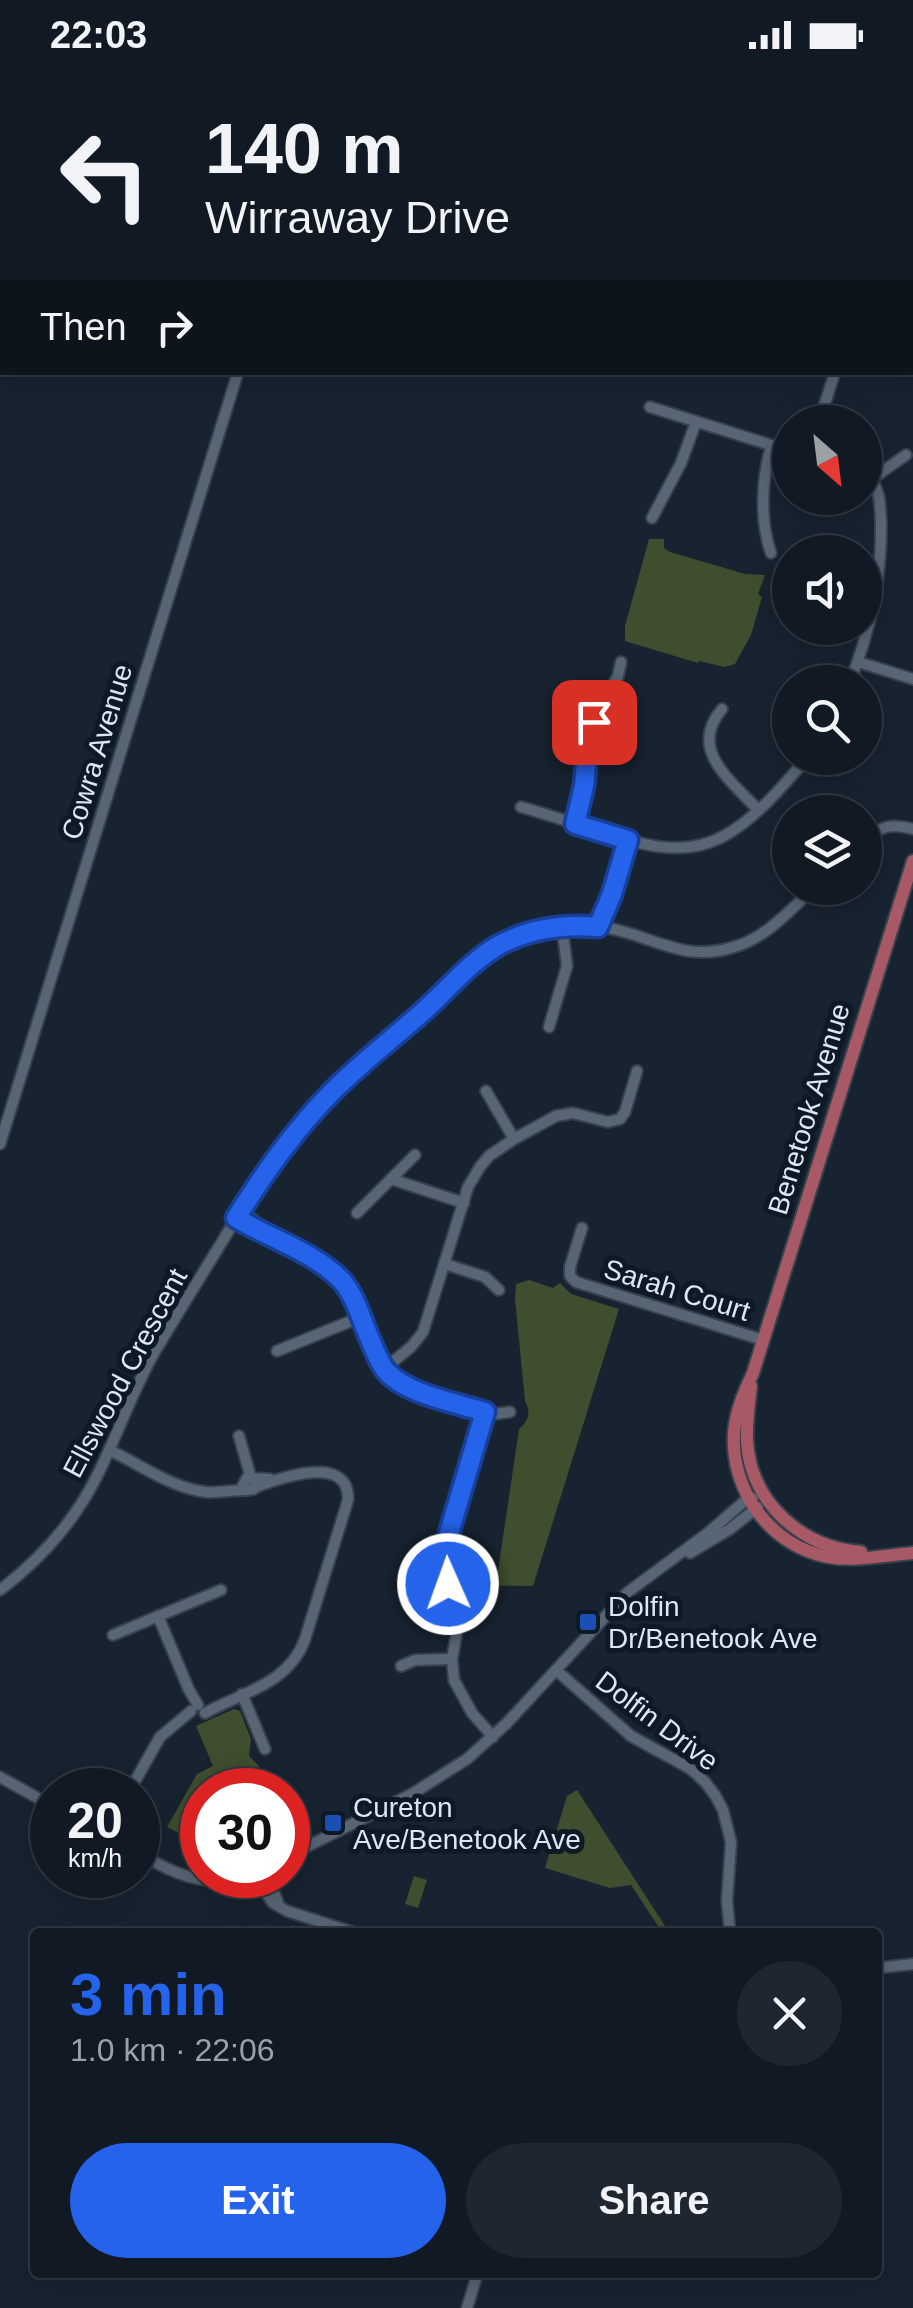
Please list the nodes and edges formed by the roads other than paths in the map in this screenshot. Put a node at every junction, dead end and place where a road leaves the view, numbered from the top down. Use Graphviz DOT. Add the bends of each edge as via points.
graph roads {
  1 [pos="237,375"];
  2 [pos="834,375"];
  3 [pos="824,405"];
  4 [pos="650,407"];
  5 [pos="696,422"];
  6 [pos="772,445"];
  7 [pos="906,455"];
  8 [pos="882,469"];
  9 [pos="880,515"];
  10 [pos="652,518"];
  11 [pos="770,553"];
  12 [pos="621,662"];
  13 [pos="858,662"];
  14 [pos="857,665"];
  15 [pos="913,679"];
  16 [pos="722,709"];
  17 [pos="791,775"];
  18 [pos="521,807"];
  19 [pos="758,810"];
  20 [pos="575,824"];
  21 [pos="882,828"];
  22 [pos="913,828"];
  23 [pos="628,840"];
  24 [pos="913,860"];
  25 [pos="795,905"];
  26 [pos="562,926"];
  27 [pos="603,928"];
  28 [pos="548,1028"];
  29 [pos="637,1071"];
  30 [pos="486,1091"];
  31 [pos="514,1139"];
  32 [pos="0,1144"];
  33 [pos="415,1155"];
  34 [pos="391,1179"];
  35 [pos="464,1203"];
  36 [pos="357,1212"];
  37 [pos="238,1215"];
  38 [pos="582,1228"];
  39 [pos="445,1264"];
  40 [pos="498,1290"];
  41 [pos="361,1317"];
  42 [pos="762,1340"];
  43 [pos="278,1351"];
  44 [pos="384,1369"];
  45 [pos="752,1373"];
  46 [pos="485,1412"];
  47 [pos="510,1412"];
  48 [pos="239,1436"];
  49 [pos="108,1453"];
  50 [pos="250,1483"];
  51 [pos="765,1497"];
  52 [pos="752,1504"];
  53 [pos="913,1553"];
  54 [pos="888,1555"];
  55 [pos="0,1590"];
  56 [pos="221,1590"];
  57 [pos="158,1616"];
  58 [pos="113,1635"];
  59 [pos="452,1659"];
  60 [pos="401,1666"];
  61 [pos="556,1670"];
  62 [pos="242,1694"];
  63 [pos="198,1710"];
  64 [pos="495,1734"];
  65 [pos="265,1749"];
  66 [pos="142,1768"];
  67 [pos="0,1777"];
  68 [pos="30,1794"];
  69 [pos="310,1845"];
  70 [pos="269,1898"];
  71 [pos="277,1898"];
  72 [pos="281,1907"];
  73 [pos="338,1928"];
  74 [pos="730,1928"];
  75 [pos="913,1964"];
  76 [pos="882,1968"];
  77 [pos="476,2278"];
  78 [pos="467,2308"];
  1 -- 32 [label="street, Cowra Avenue"];
  2 -- 3 [label="street"];
  4 -- 5 [label="street"];
  5 -- 6 [label="street"];
  5 -- 10 [label="street"];
  6 -- 11 [label="street" via="763,490"];
  7 -- 8 [label="street"];
  9 -- 13 [label="street" via="872,618"];
  12 -- 20 [label="street" via="590,732"];
  13 -- 14 [label="street"];
  13 -- 15 [label="street"];
  16 -- 19 [label="street" via="710,729 710,752"];
  17 -- 19 [label="street"];
  18 -- 20 [label="street"];
  19 -- 23 [label="street" via="722,837 690,848"];
  20 -- 23 [label="street"];
  21 -- 22 [label="street"];
  23 -- 27 [label="street"];
  24 -- 42 [label="main road, Benetook Avenue"];
  25 -- 27 [label="street, Ellswood Crescent" via="763,934 723,950 679,951"];
  26 -- 27 [label="street, Ellswood Crescent"];
  26 -- 28 [label="street" via="567,966"];
  26 -- 37 [label="street, Ellswood Crescent" via="519,936 476,961 316,1108"];
  29 -- 31 [label="street" via="616,1121 562,1114"];
  30 -- 31 [label="street"];
  31 -- 35 [label="street" via="480,1166"];
  33 -- 34 [label="street"];
  34 -- 35 [label="street"];
  34 -- 36 [label="street"];
  35 -- 39 [label="street"];
  37 -- 41 [label="street" via="327,1269"];
  37 -- 49 [label="street, Ellswood Crescent" via="148,1364"];
  38 -- 42 [label="street, Sarah Court" via="570,1267 576,1282"];
  39 -- 40 [label="street" via="485,1278"];
  39 -- 44 [label="street" via="423,1332"];
  41 -- 43 [label="street"];
  41 -- 44 [label="street"];
  42 -- 45 [label="main road, Benetook Avenue"];
  44 -- 46 [label="street" via="412,1388"];
  45 -- 51 [label="main road, Benetook Avenue" via="747,1441"];
  45 -- 52 [label="main road, Benetook Avenue" via="734,1434 736,1466"];
  46 -- 47 [label="street"];
  46 -- 59 [label="street" via="444,1550 457,1611"];
  48 -- 50 [label="street"];
  49 -- 50 [label="street" via="196,1490"];
  49 -- 55 [label="street, Ellswood Crescent" via="66,1526"];
  50 -- 62 [label="street" via="314,1472 337,1476 348,1500 301,1650 281,1676"];
  51 -- 52 [label="street"];
  51 -- 54 [label="main road" via="816,1542"];
  52 -- 54 [label="main road" via="784,1538 807,1551 858,1559"];
  52 -- 61 [label="street" via="708,1542 642,1582"];
  53 -- 54 [label="main road"];
  56 -- 57 [label="street"];
  57 -- 58 [label="street"];
  57 -- 63 [label="street"];
  59 -- 60 [label="street"];
  59 -- 64 [label="street" via="461,1695"];
  61 -- 64 [label="street"];
  61 -- 74 [label="street, Dolfin Drive" via="630,1736 691,1769 714,1795 731,1842"];
  62 -- 63 [label="street"];
  62 -- 65 [label="street"];
  63 -- 66 [label="street" via="160,1737"];
  64 -- 69 [label="street" via="429,1784"];
  67 -- 68 [label="street"];
  70 -- 72 [label="street"];
  71 -- 72 [label="street"];
  72 -- 73 [label="street"];
  75 -- 76 [label="street"];
  77 -- 78 [label="street"];
}
